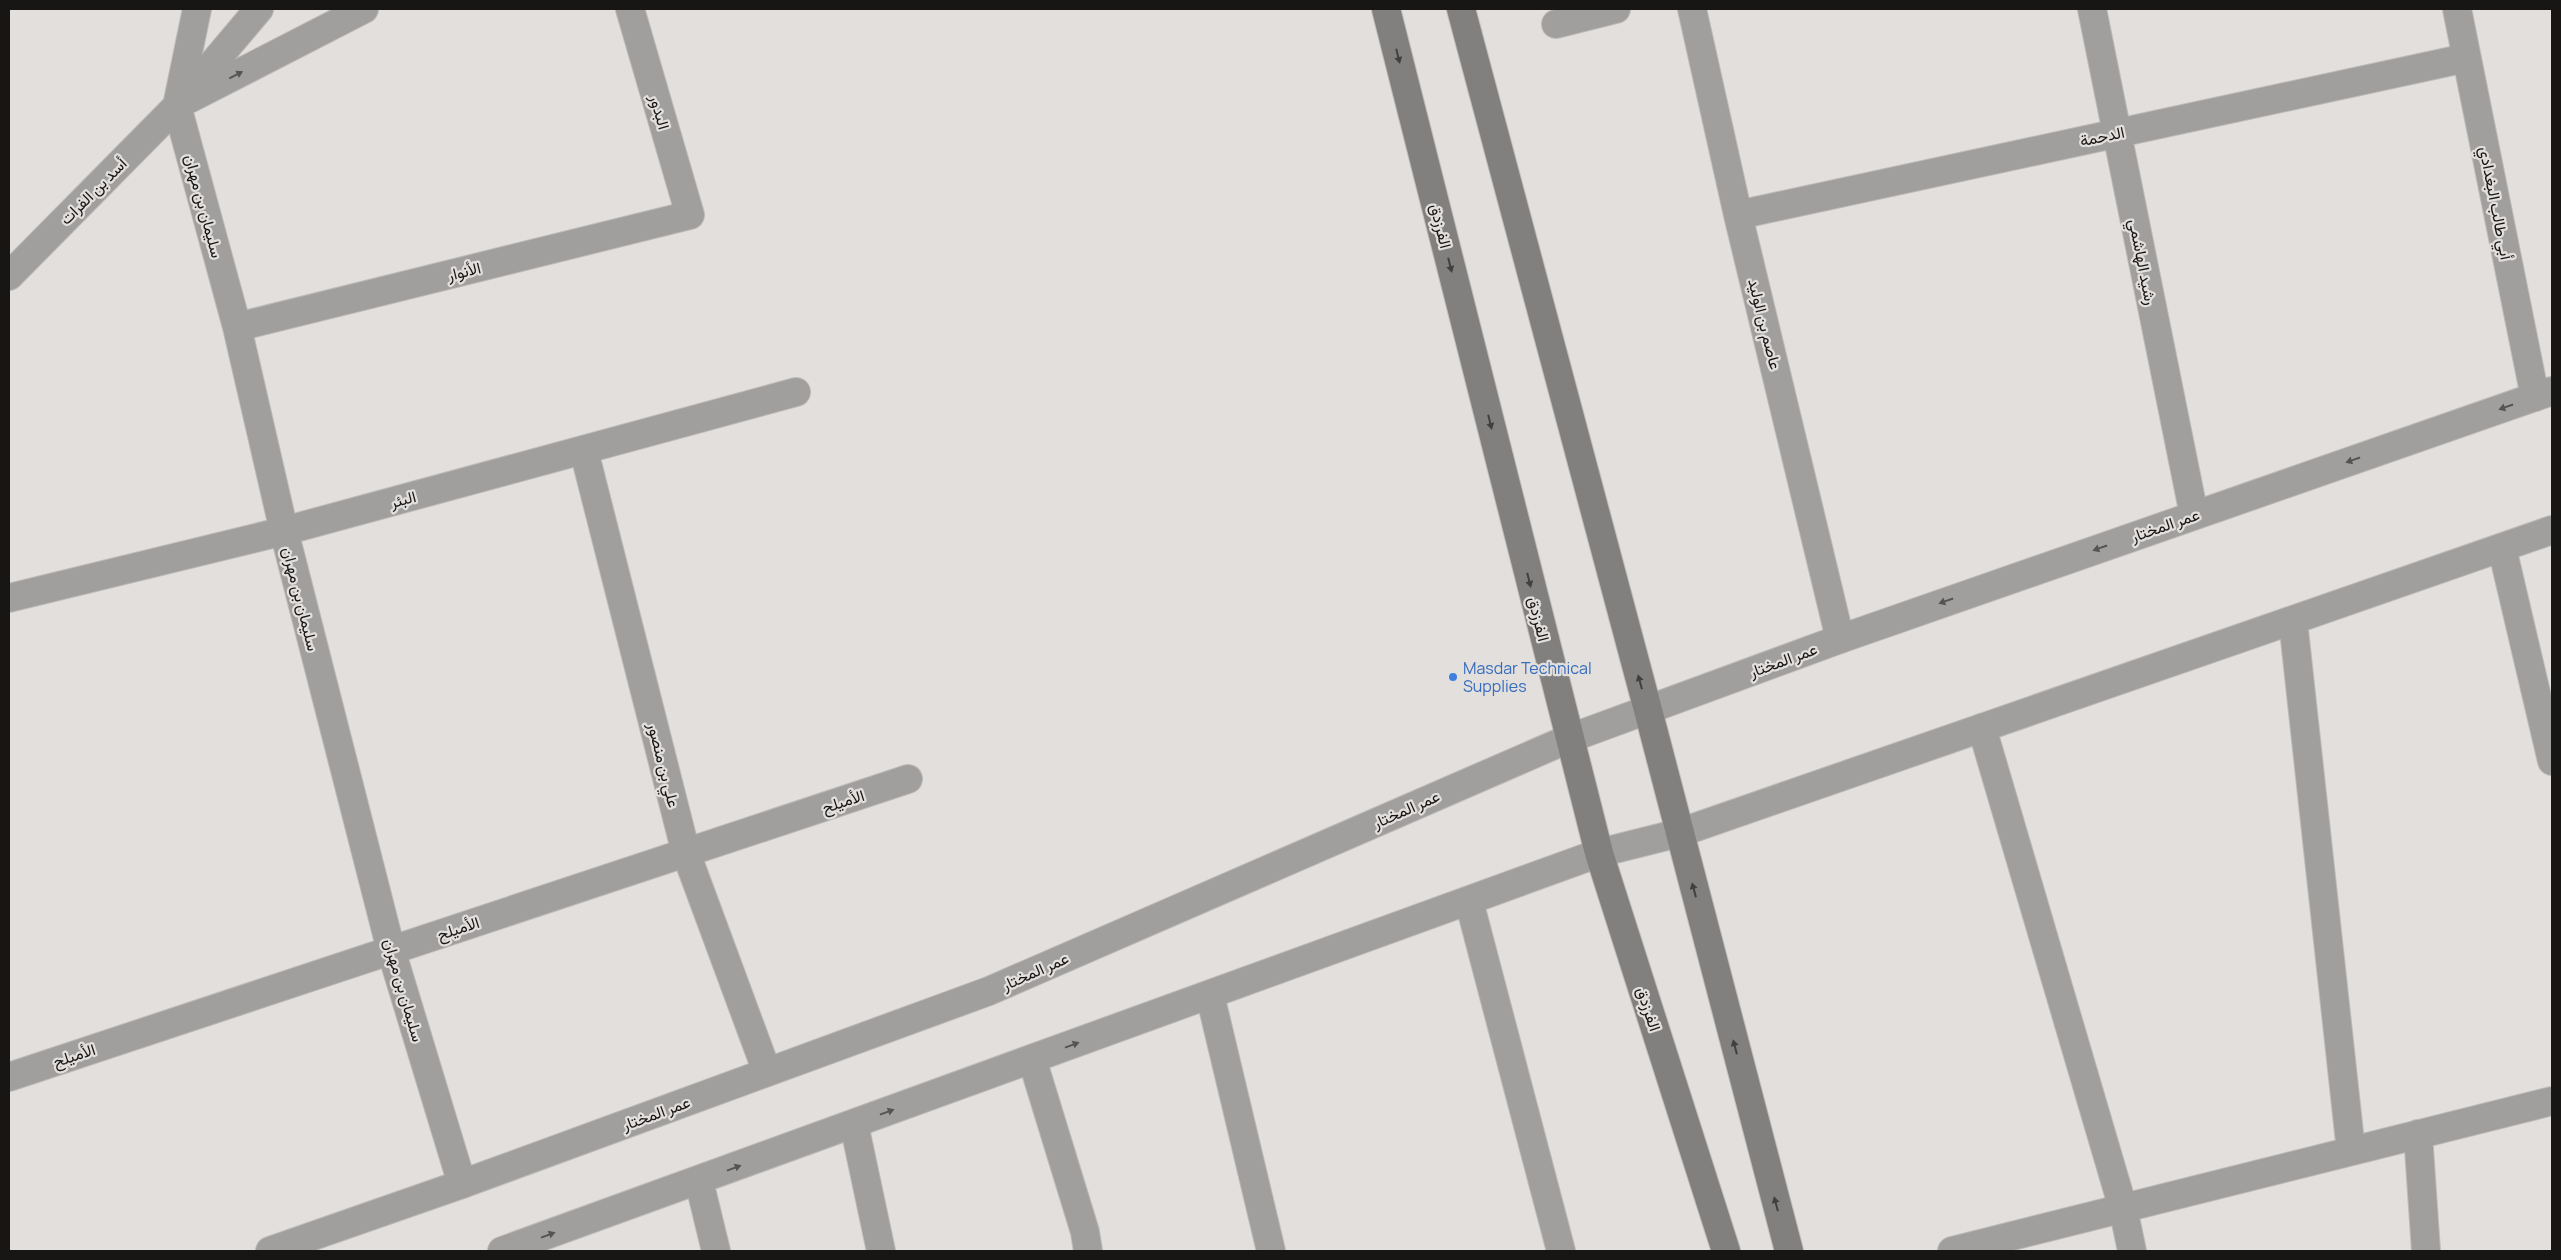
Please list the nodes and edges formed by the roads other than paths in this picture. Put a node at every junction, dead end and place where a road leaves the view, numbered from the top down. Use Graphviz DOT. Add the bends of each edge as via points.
graph roads {
  1 [pos="197,9"];
  2 [pos="259,9"];
  3 [pos="364,9"];
  4 [pos="630,9"];
  5 [pos="1386,9"];
  6 [pos="1461,9"];
  7 [pos="1616,9"];
  8 [pos="1692,9"];
  9 [pos="2092,9"];
  10 [pos="2457,9"];
  11 [pos="1556,24"];
  12 [pos="2466,58"];
  13 [pos="177,106"];
  14 [pos="2117,133"];
  15 [pos="690,215"];
  16 [pos="1738,215"];
  17 [pos="9,276"];
  18 [pos="237,327"];
  19 [pos="796,392"];
  20 [pos="2544,394"];
  21 [pos="584,451"];
  22 [pos="2194,515"];
  23 [pos="2552,530"];
  24 [pos="284,532"];
  25 [pos="2502,548"];
  26 [pos="9,598"];
  27 [pos="2292,620"];
  28 [pos="1840,639"];
  29 [pos="1648,710"];
  30 [pos="1982,728"];
  31 [pos="1568,739"];
  32 [pos="2552,761"];
  33 [pos="908,779"];
  34 [pos="1679,834"];
  35 [pos="686,853"];
  36 [pos="1599,854"];
  37 [pos="1469,901"];
  38 [pos="391,950"];
  39 [pos="1210,995"];
  40 [pos="1032,1059"];
  41 [pos="767,1072"];
  42 [pos="9,1077"];
  43 [pos="2552,1101"];
  44 [pos="854,1124"];
  45 [pos="2418,1134"];
  46 [pos="2351,1151"];
  47 [pos="699,1180"];
  48 [pos="462,1184"];
  49 [pos="2123,1208"];
  50 [pos="270,1251"];
  51 [pos="502,1251"];
  52 [pos="716,1251"];
  53 [pos="881,1251"];
  54 [pos="1088,1251"];
  55 [pos="1272,1251"];
  56 [pos="1561,1251"];
  57 [pos="1726,1251"];
  58 [pos="1789,1251"];
  59 [pos="1952,1251"];
  60 [pos="2132,1251"];
  61 [pos="2426,1251"];
  1 -- 13 [label="street, سليمان بن مهران"];
  2 -- 13 [label="street, أسد بن الفرات"];
  13 -- 3 [label="street, أسد بن الفرات, one-way"];
  4 -- 15 [label="street, البدور"];
  5 -- 31 [label="main road, الفرزدق, one-way"];
  29 -- 6 [label="main road, one-way"];
  7 -- 11 [label="street"];
  8 -- 16 [label="street, عاصم بن الوليد"];
  9 -- 14 [label="street, رشيد الهاشمي"];
  10 -- 12 [label="street, أبي طالب البغدادي"];
  12 -- 14 [label="street, الدحمة"];
  12 -- 20 [label="street, أبي طالب البغدادي"];
  13 -- 17 [label="street, أسد بن الفرات"];
  13 -- 18 [label="street, سليمان بن مهران"];
  14 -- 16 [label="street, الدحمة"];
  14 -- 22 [label="street, رشيد الهاشمي"];
  15 -- 18 [label="street, الأنوار"];
  16 -- 28 [label="street, عاصم بن الوليد"];
  18 -- 24 [label="street, سليمان بن مهران"];
  19 -- 21 [label="street, البئر"];
  20 -- 22 [label="street, عمر المختار, one-way"];
  21 -- 24 [label="street, البئر"];
  21 -- 35 [label="street, علي بن منصور"];
  22 -- 28 [label="street, عمر المختار, one-way"];
  23 -- 25 [label="street"];
  24 -- 26 [label="street, البئر"];
  24 -- 38 [label="street, سليمان بن مهران"];
  25 -- 27 [label="street"];
  25 -- 32 [label="street"];
  27 -- 30 [label="street"];
  27 -- 46 [label="street"];
  28 -- 29 [label="street, عمر المختار"];
  29 -- 31 [label="street, عمر المختار"];
  29 -- 34 [label="main road"];
  30 -- 34 [label="street"];
  30 -- 49 [label="street"];
  31 -- 36 [label="main road, الفرزدق"];
  31 -- 41 [label="street, عمر المختار" via="989,991"];
  33 -- 35 [label="street, الأميلح"];
  34 -- 36 [label="street"];
  58 -- 34 [label="main road, one-way"];
  35 -- 38 [label="street, الأميلح"];
  35 -- 41 [label="street, علي بن منصور"];
  36 -- 37 [label="street"];
  36 -- 57 [label="main road, الفرزدق"];
  37 -- 39 [label="street"];
  37 -- 56 [label="street"];
  38 -- 42 [label="street, الأميلح"];
  38 -- 48 [label="street, سليمان بن مهران"];
  40 -- 39 [label="street, one-way"];
  39 -- 55 [label="street"];
  44 -- 40 [label="street, one-way"];
  40 -- 54 [label="street"];
  41 -- 48 [label="street, عمر المختار"];
  43 -- 45 [label="street"];
  47 -- 44 [label="street, one-way"];
  44 -- 53 [label="street"];
  45 -- 46 [label="street"];
  45 -- 61 [label="street"];
  46 -- 49 [label="street"];
  51 -- 47 [label="street, one-way"];
  47 -- 52 [label="street"];
  48 -- 50 [label="street, عمر المختار"];
  49 -- 59 [label="street"];
  49 -- 60 [label="street"];
}
